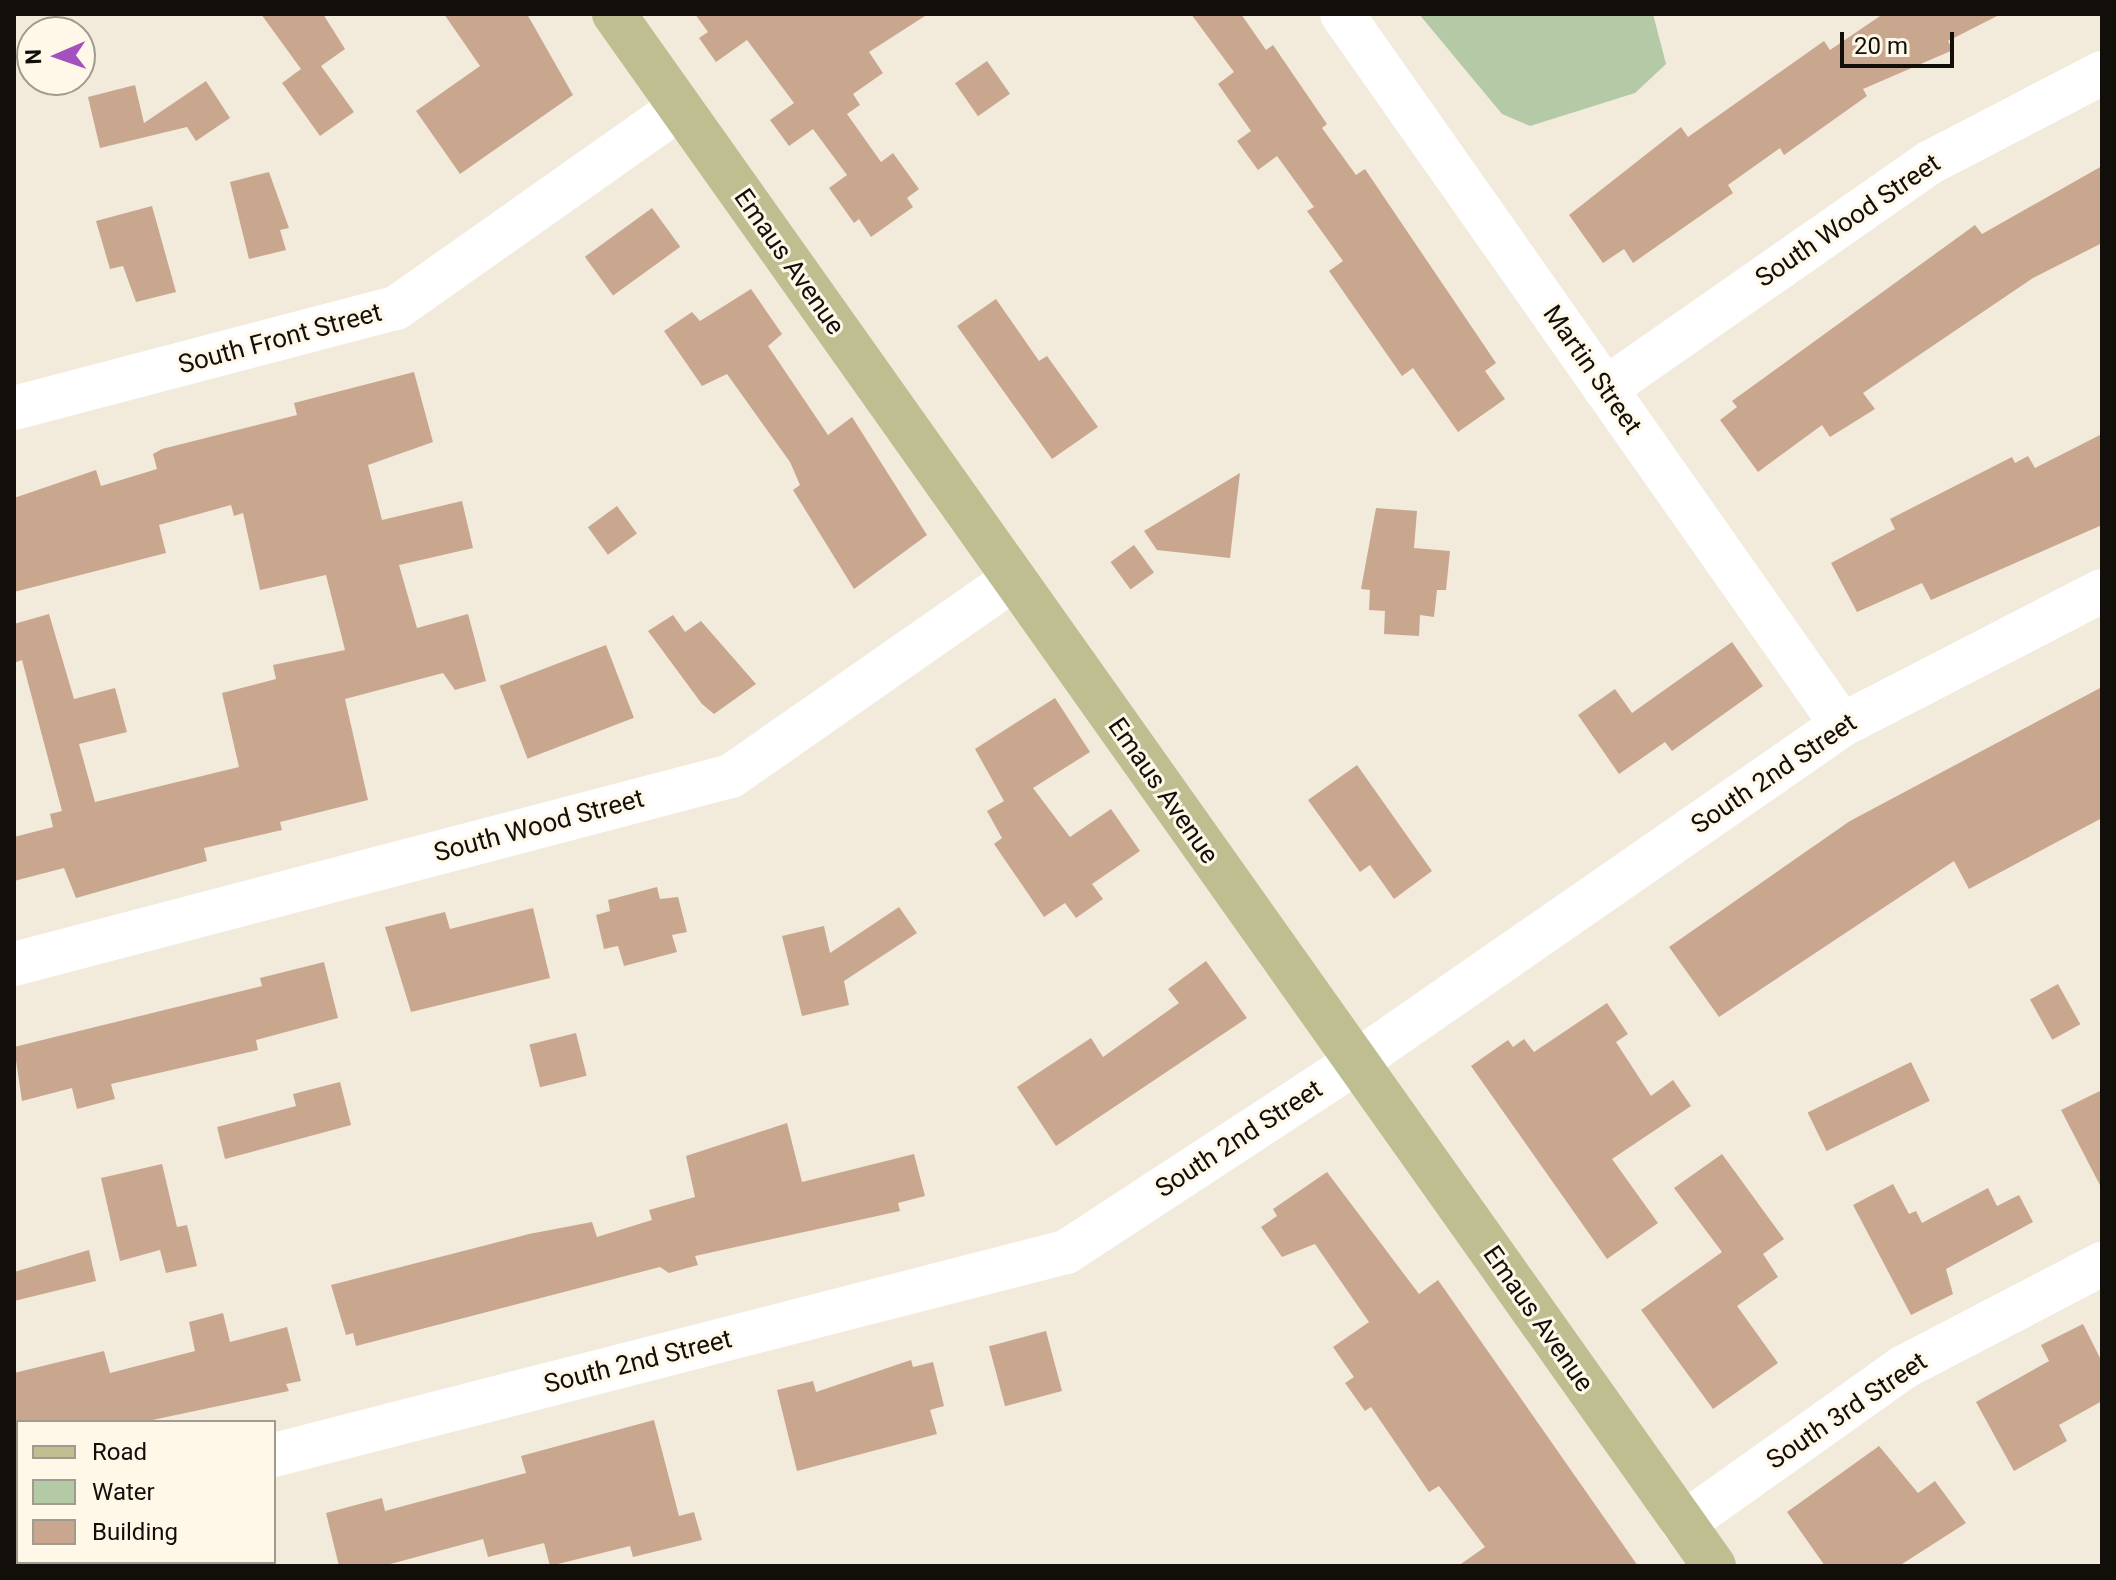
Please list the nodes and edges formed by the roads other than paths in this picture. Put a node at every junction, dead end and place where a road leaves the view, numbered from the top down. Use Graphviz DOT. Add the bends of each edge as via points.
graph roads {
  1 [pos="614,14"];
  2 [pos="1342,14"];
  3 [pos="2102,73"];
  4 [pos="680,108"];
  5 [pos="1605,389"];
  6 [pos="14,408"];
  7 [pos="1013,579"];
  8 [pos="2102,591"];
  9 [pos="1842,725"];
  10 [pos="14,964"];
  11 [pos="1356,1062"];
  12 [pos="2102,1264"];
  13 [pos="276,1454"];
  14 [pos="1683,1524"];
  15 [pos="1714,1566"];
  1 -- 4 [label="main road, Emaus Avenue"];
  2 -- 5 [label="street, Martin Street"];
  3 -- 5 [label="street, South Wood Street" via="1929,163"];
  4 -- 6 [label="street, South Front Street" via="396,308"];
  4 -- 7 [label="main road, Emaus Avenue"];
  5 -- 9 [label="street, Martin Street"];
  7 -- 10 [label="street, South Wood Street" via="731,776"];
  7 -- 11 [label="main road, Emaus Avenue"];
  8 -- 9 [label="street, South 2nd Street"];
  9 -- 11 [label="street, South 2nd Street"];
  11 -- 13 [label="street, South 2nd Street" via="1066,1252"];
  11 -- 14 [label="main road, Emaus Avenue"];
  12 -- 14 [label="street, South 3rd Street" via="1904,1367"];
  14 -- 15 [label="main road, Emaus Avenue"];
}
